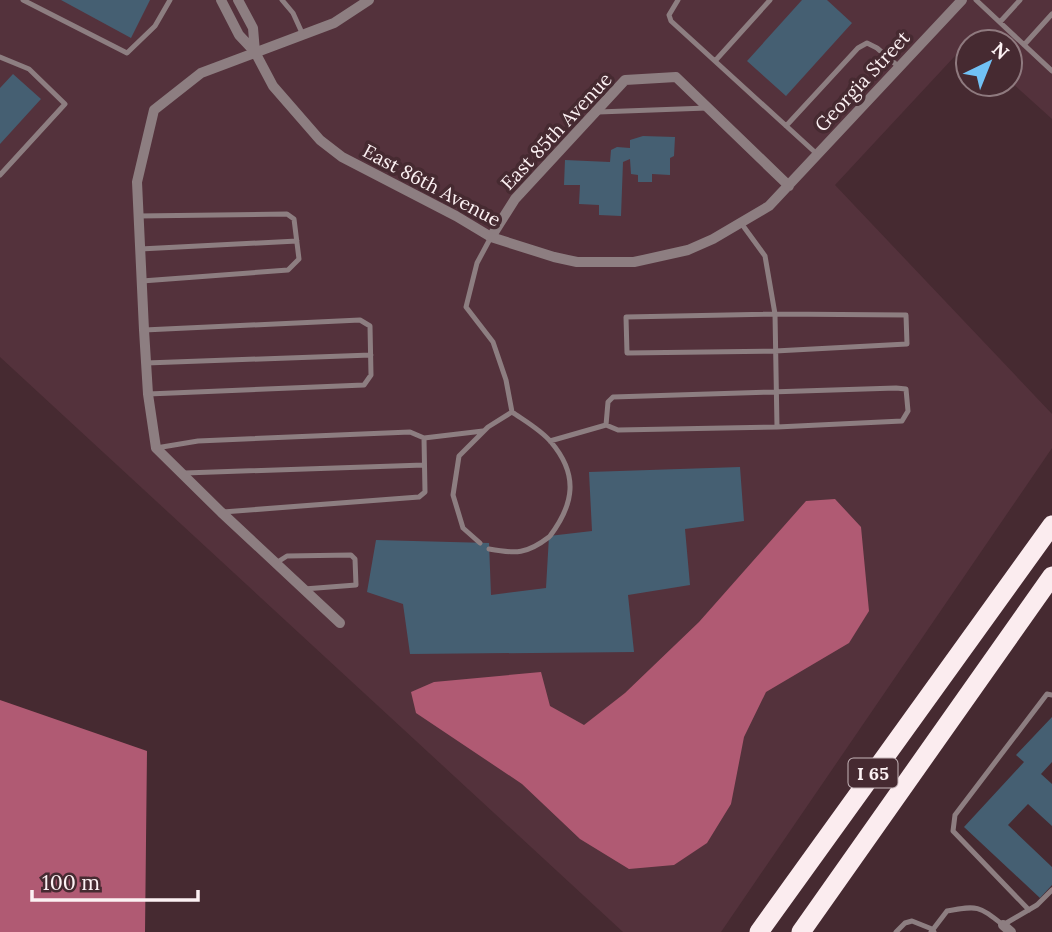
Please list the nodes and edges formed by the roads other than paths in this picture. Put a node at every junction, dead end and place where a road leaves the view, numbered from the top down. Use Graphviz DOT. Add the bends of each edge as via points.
graph roads {
  1 [pos="23,0"];
  2 [pos="170,0"];
  3 [pos="221,0"];
  4 [pos="238,0"];
  5 [pos="282,0"];
  6 [pos="369,0"];
  7 [pos="678,0"];
  8 [pos="771,0"];
  9 [pos="962,0"];
  10 [pos="976,0"];
  11 [pos="1020,0"];
  12 [pos="1052,14"];
  13 [pos="1000,22"];
  14 [pos="1006,28"];
  15 [pos="303,35"];
  16 [pos="1024,45"];
  17 [pos="255,52"];
  18 [pos="0,57"];
  19 [pos="715,61"];
  20 [pos="1051,67"];
  21 [pos="899,68"];
  22 [pos="707,108"];
  23 [pos="594,112"];
  24 [pos="786,126"];
  25 [pos="818,155"];
  26 [pos="0,175"];
  27 [pos="789,186"];
  28 [pos="138,216"];
  29 [pos="741,223"];
  30 [pos="491,237"];
  31 [pos="297,242"];
  32 [pos="140,249"];
  33 [pos="142,281"];
  34 [pos="775,314"];
  35 [pos="144,330"];
  36 [pos="775,351"];
  37 [pos="371,355"];
  38 [pos="146,363"];
  39 [pos="776,393"];
  40 [pos="148,394"];
  41 [pos="512,412"];
  42 [pos="606,425"];
  43 [pos="777,427"];
  44 [pos="484,430"];
  45 [pos="424,438"];
  46 [pos="550,441"];
  47 [pos="156,448"];
  48 [pos="424,465"];
  49 [pos="182,473"];
  50 [pos="221,512"];
  51 [pos="1052,525"];
  52 [pos="480,543"];
  53 [pos="489,549"];
  54 [pos="276,563"];
  55 [pos="1052,576"];
  56 [pos="304,589"];
  57 [pos="340,623"];
  58 [pos="1052,695"];
  59 [pos="1052,890"];
  60 [pos="1029,910"];
  61 [pos="1007,929"];
  62 [pos="932,931"];
  63 [pos="759,932"];
  64 [pos="801,932"];
  65 [pos="896,932"];
  1 -- 2 [label="lane" via="127,53 155,26"];
  3 -- 17 [label="street, East 86th Avenue" via="239,35"];
  4 -- 17 [label="street, East 86th Avenue" via="253,28"];
  5 -- 15 [label="lane"];
  6 -- 15 [label="street" via="334,23"];
  7 -- 19 [label="lane" via="671,8 671,21"];
  8 -- 19 [label="lane"];
  9 -- 21 [label="street, Georgia Street"];
  10 -- 13 [label="lane"];
  11 -- 13 [label="lane"];
  12 -- 16 [label="lane"];
  13 -- 14 [label="lane"];
  15 -- 17 [label="street"];
  16 -- 20 [label="lane"];
  17 -- 28 [label="street" via="201,74 154,110 137,183"];
  17 -- 30 [label="street, East 86th Avenue" via="273,86 320,141 362,169"];
  18 -- 26 [label="lane" via="29,69 65,104"];
  19 -- 24 [label="lane"];
  21 -- 24 [label="lane" via="867,43"];
  21 -- 25 [label="street, Georgia Street"];
  22 -- 23 [label="lane"];
  22 -- 23 [label="street, East 85th Avenue" via="676,77 625,80"];
  22 -- 27 [label="street, East 85th Avenue"];
  23 -- 30 [label="street, East 85th Avenue" via="514,199"];
  24 -- 25 [label="lane"];
  25 -- 27 [label="street, Georgia Street"];
  27 -- 29 [label="street, East 86th Avenue" via="769,206"];
  28 -- 31 [label="lane" via="287,214 295,219"];
  28 -- 32 [label="street"];
  29 -- 30 [label="street, East 86th Avenue" via="688,250 634,262 577,262"];
  29 -- 34 [label="lane" via="765,256"];
  30 -- 41 [label="lane" via="477,263 466,307 493,342"];
  31 -- 32 [label="lane"];
  31 -- 33 [label="lane" via="299,259 288,270"];
  32 -- 33 [label="street"];
  33 -- 35 [label="street"];
  34 -- 36 [label="lane"];
  34 -- 36 [label="lane" via="906,315 906,344"];
  34 -- 36 [label="lane" via="626,317 627,353"];
  35 -- 37 [label="lane" via="360,320 370,326"];
  35 -- 38 [label="street"];
  36 -- 39 [label="lane"];
  37 -- 38 [label="lane"];
  37 -- 40 [label="lane" via="371,375 364,385"];
  38 -- 40 [label="street"];
  39 -- 42 [label="lane" via="612,397"];
  39 -- 43 [label="lane"];
  39 -- 43 [label="lane" via="906,389 908,411 902,421"];
  40 -- 47 [label="street"];
  41 -- 44 [label="lane"];
  41 -- 46 [label="lane"];
  42 -- 43 [label="lane" via="618,430"];
  42 -- 46 [label="lane"];
  44 -- 45 [label="lane"];
  44 -- 52 [label="lane" via="459,456 453,495 463,528"];
  45 -- 47 [label="lane" via="410,432 198,441"];
  45 -- 48 [label="lane"];
  46 -- 53 [label="lane" via="569,477 570,498 564,517 534,548 513,554"];
  47 -- 49 [label="street"];
  48 -- 49 [label="lane"];
  48 -- 50 [label="lane" via="425,492 419,497"];
  49 -- 50 [label="street"];
  50 -- 54 [label="street"];
  51 -- 63 [label="highway, I 65"];
  54 -- 56 [label="street"];
  54 -- 56 [label="lane" via="286,556 351,555 355,559 356,586"];
  55 -- 64 [label="highway, I 65"];
  56 -- 57 [label="street"];
  58 -- 60 [label="lane" via="1047,694 955,815 953,831"];
  59 -- 60 [label="lane"];
  60 -- 61 [label="lane"];
  61 -- 62 [label="lane" via="982,908 968,907 947,911"];
  62 -- 65 [label="lane" via="912,920"];
}
